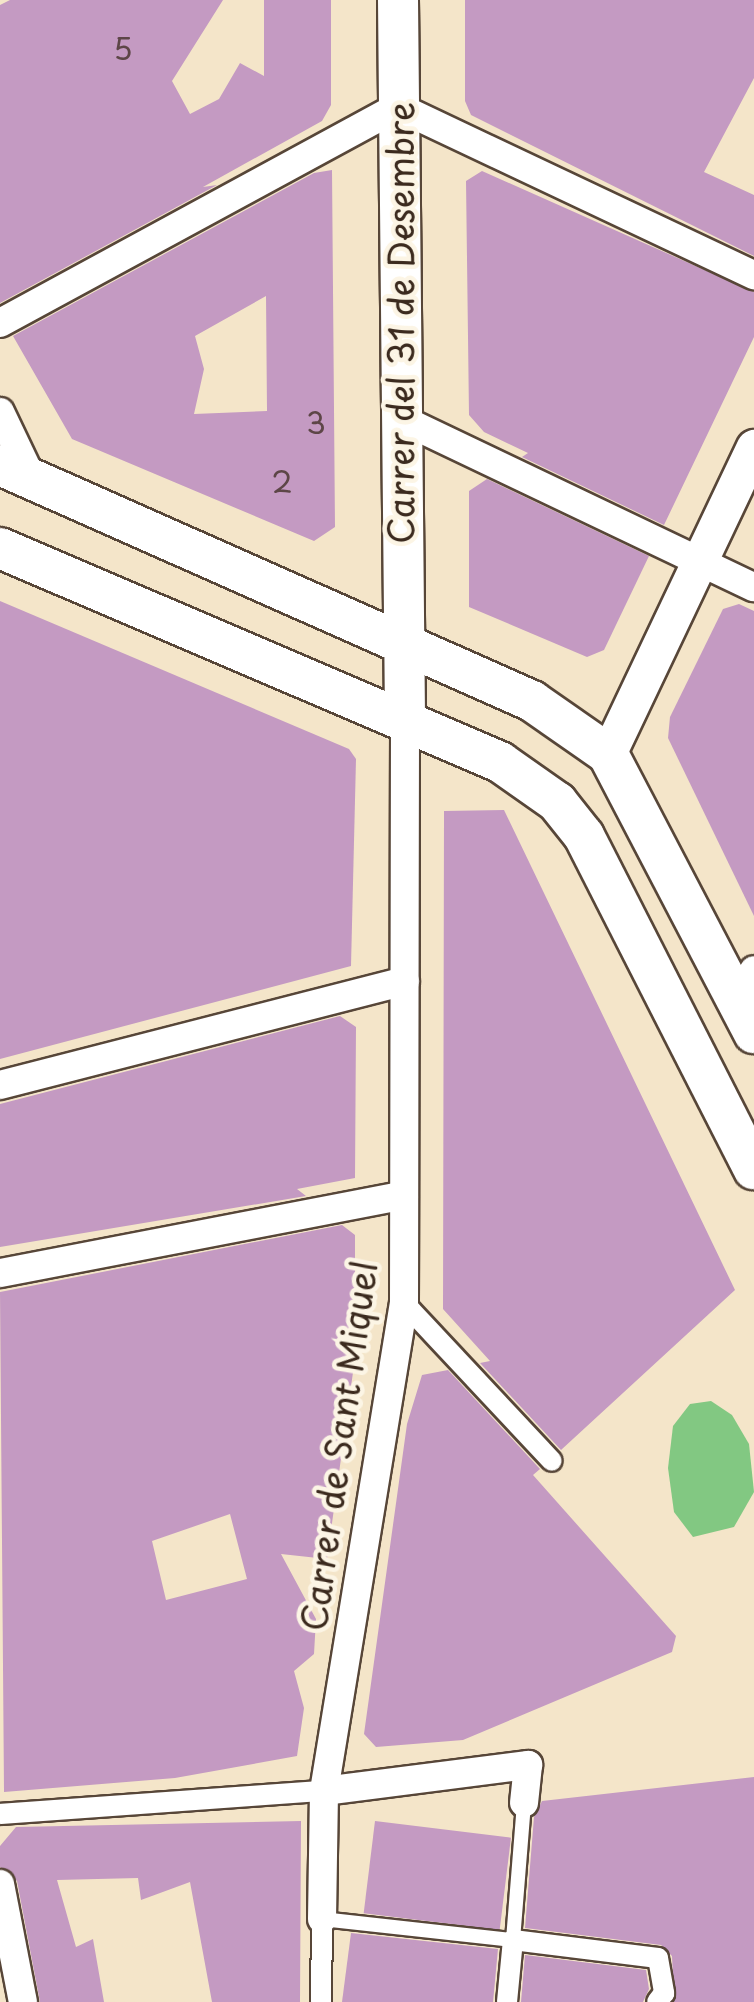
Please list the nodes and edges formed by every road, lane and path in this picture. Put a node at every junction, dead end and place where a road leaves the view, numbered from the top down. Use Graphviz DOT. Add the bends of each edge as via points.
graph roads {
  1 [pos="398,0"];
  2 [pos="398,107"];
  3 [pos="754,276"];
  4 [pos="0,322"];
  5 [pos="0,412"];
  6 [pos="402,419"];
  7 [pos="754,447"];
  8 [pos="16,472"];
  9 [pos="0,548"];
  10 [pos="700,561"];
  11 [pos="754,587"];
  12 [pos="405,646"];
  13 [pos="405,720"];
  14 [pos="608,754"];
  15 [pos="405,982"];
  16 [pos="745,984"];
  17 [pos="754,1034"];
  18 [pos="0,1085"];
  19 [pos="754,1169"];
  20 [pos="404,1195"];
  21 [pos="0,1273"];
  22 [pos="404,1303"];
  23 [pos="552,1461"];
  24 [pos="324,1791"];
  25 [pos="524,1802"];
  26 [pos="0,1814"];
  27 [pos="0,1884"];
  28 [pos="322,1919"];
  29 [pos="513,1940"];
  30 [pos="23,2002"];
  31 [pos="321,2002"];
  32 [pos="507,2002"];
  33 [pos="657,2002"];
  1 -- 2 [label="main road, Carrer del 31 de Desembre"];
  2 -- 3 [label="street"];
  2 -- 4 [label="street"];
  2 -- 6 [label="main road, Carrer del 31 de Desembre"];
  5 -- 8 [label="street"];
  6 -- 10 [label="street"];
  6 -- 12 [label="main road, Carrer del 31 de Desembre"];
  7 -- 10 [label="street"];
  8 -- 12 [label="main road"];
  9 -- 13 [label="main road"];
  10 -- 11 [label="street"];
  10 -- 14 [label="street"];
  12 -- 13 [label="main road, Carrer del 31 de Desembre"];
  12 -- 14 [label="main road" via="532,701"];
  13 -- 15 [label="street, Carrer de Sant Miquel"];
  13 -- 19 [label="main road" via="531,781 584,836"];
  14 -- 16 [label="main road"];
  15 -- 18 [label="street"];
  15 -- 20 [label="street, Carrer de Sant Miquel"];
  16 -- 17 [label="main road"];
  20 -- 21 [label="street"];
  20 -- 22 [label="street, Carrer de Sant Miquel"];
  22 -- 23 [label="street"];
  22 -- 24 [label="street, Carrer de Sant Miquel"];
  24 -- 25 [label="street" via="528,1764"];
  24 -- 26 [label="street"];
  24 -- 28 [label="street, Carrer de Sant Miquel"];
  25 -- 29 [label="lane"];
  27 -- 30 [label="street"];
  28 -- 29 [label="lane"];
  28 -- 31 [label="street, Carrer de Sant Miquel"];
  29 -- 32 [label="street"];
  29 -- 33 [label="street" via="658,1958 664,1993"];
}
